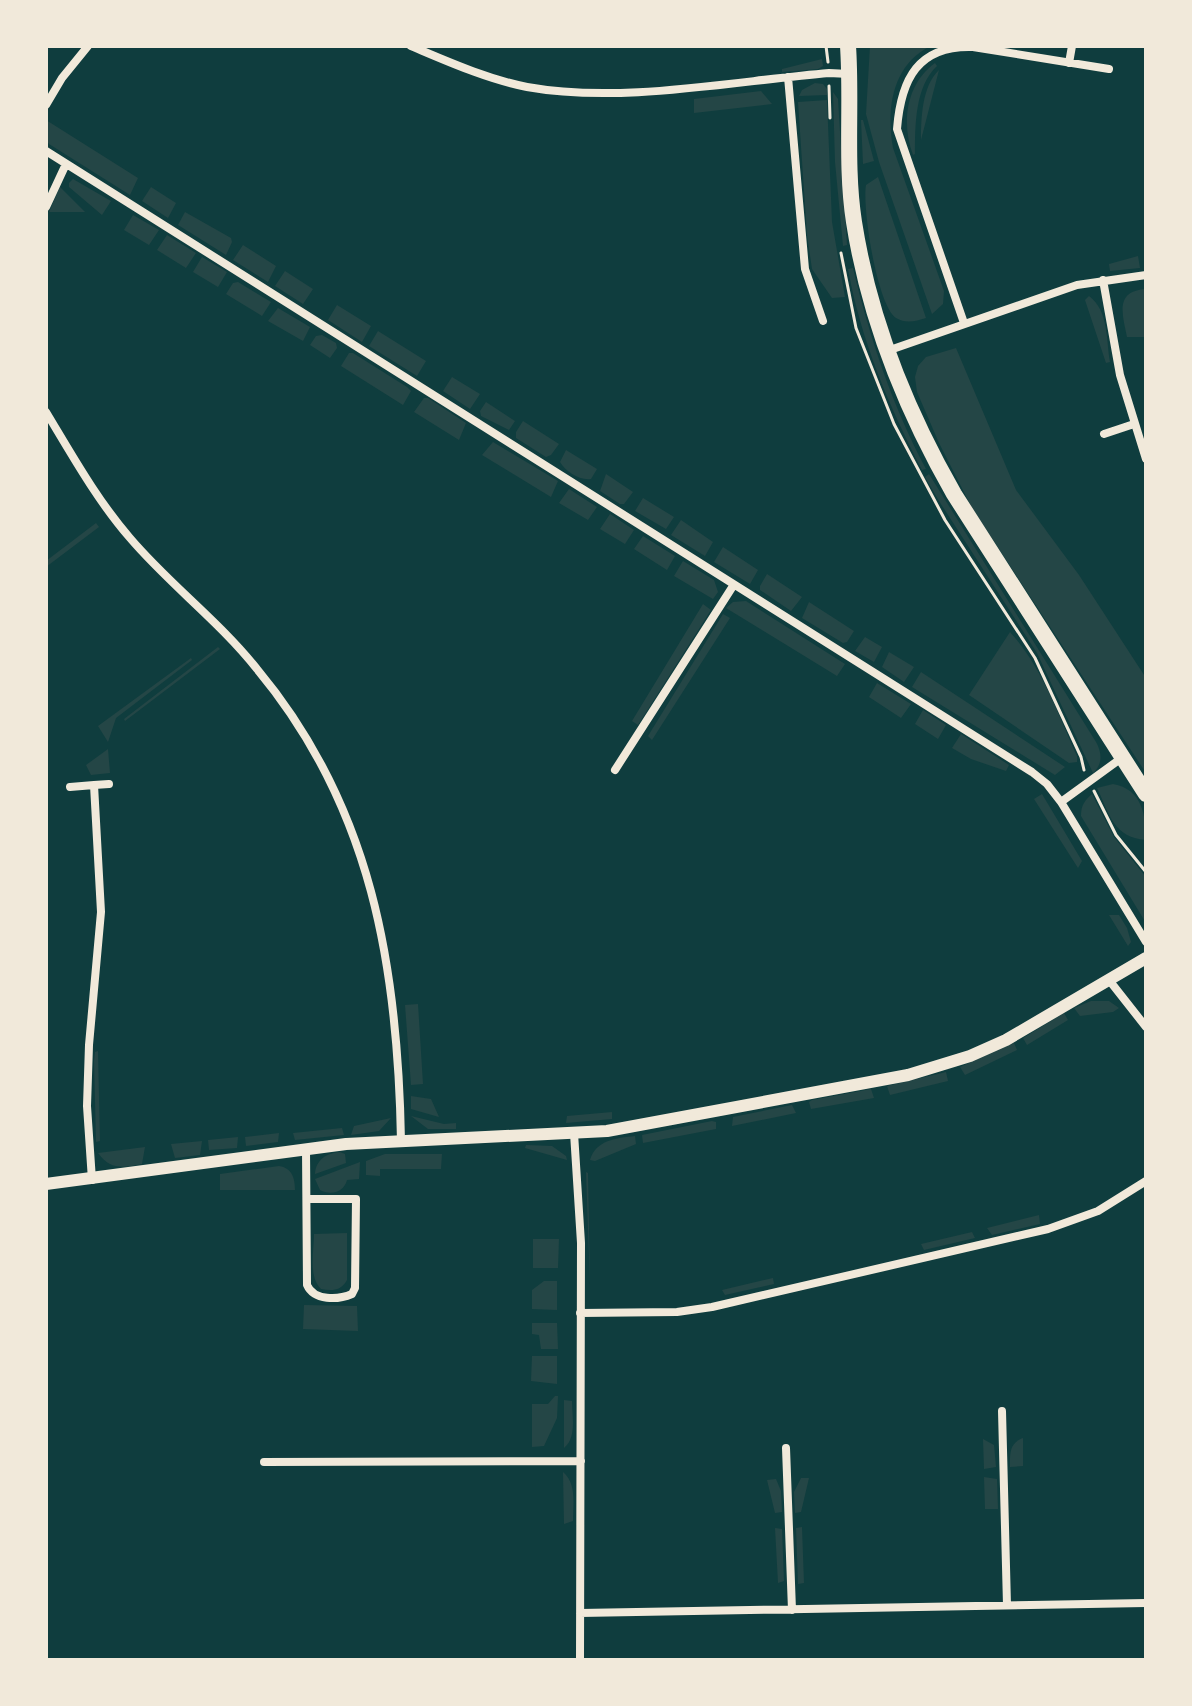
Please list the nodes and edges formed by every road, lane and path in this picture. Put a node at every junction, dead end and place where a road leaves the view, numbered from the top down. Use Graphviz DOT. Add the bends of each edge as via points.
graph roads {
  1 [pos="88,46"];
  2 [pos="411,46"];
  3 [pos="848,46"];
  4 [pos="855,46"];
  5 [pos="1072,46"];
  6 [pos="1069,63"];
  7 [pos="1109,69"];
  8 [pos="850,74"];
  9 [pos="788,77"];
  10 [pos="46,105"];
  11 [pos="46,151"];
  12 [pos="66,164"];
  13 [pos="46,207"];
  14 [pos="1146,275"];
  15 [pos="1103,280"];
  16 [pos="823,321"];
  17 [pos="964,323"];
  18 [pos="886,351"];
  19 [pos="46,412"];
  20 [pos="1134,424"];
  21 [pos="1104,434"];
  22 [pos="1146,459"];
  23 [pos="733,586"];
  24 [pos="1123,757"];
  25 [pos="615,770"];
  26 [pos="109,784"];
  27 [pos="94,785"];
  28 [pos="70,787"];
  29 [pos="1146,794"];
  30 [pos="1061,802"];
  31 [pos="1146,942"];
  32 [pos="1146,958"];
  33 [pos="1109,980"];
  34 [pos="1146,1027"];
  35 [pos="574,1133"];
  36 [pos="401,1141"];
  37 [pos="306,1149"];
  38 [pos="92,1180"];
  39 [pos="1146,1181"];
  40 [pos="46,1184"];
  41 [pos="307,1199"];
  42 [pos="580,1313"];
  43 [pos="1002,1411"];
  44 [pos="786,1448"];
  45 [pos="581,1461"];
  46 [pos="264,1462"];
  47 [pos="1146,1603"];
  48 [pos="1007,1605"];
  49 [pos="792,1610"];
  50 [pos="580,1613"];
  51 [pos="580,1660"];
  1 -- 10 [label="street"];
  2 -- 9 [label="street" via="496,79 553,90 605,93"];
  3 -- 8 [label="main road"];
  4 -- 8 [label="main road"];
  5 -- 6 [label="street"];
  6 -- 7 [label="street"];
  6 -- 17 [label="street" via="956,46 925,58 907,82 898,113 900,143"];
  8 -- 9 [label="street"];
  8 -- 18 [label="main road" via="854,221"];
  9 -- 16 [label="street" via="805,269"];
  11 -- 12 [label="street"];
  12 -- 13 [label="street"];
  12 -- 23 [label="street"];
  14 -- 15 [label="street"];
  15 -- 17 [label="street"];
  15 -- 20 [label="street"];
  17 -- 18 [label="street"];
  18 -- 24 [label="main road" via="954,494"];
  19 -- 36 [label="street" via="131,540 259,670 334,789 364,866 387,961 399,1052"];
  20 -- 21 [label="street"];
  20 -- 22 [label="street"];
  23 -- 25 [label="street"];
  23 -- 30 [label="street" via="1032,772"];
  24 -- 29 [label="main road"];
  24 -- 30 [label="street"];
  26 -- 27 [label="street"];
  27 -- 28 [label="street"];
  27 -- 38 [label="street" via="101,912 89,1045"];
  30 -- 31 [label="street"];
  32 -- 33 [label="street"];
  33 -- 34 [label="street"];
  33 -- 35 [label="street" via="1006,1040 908,1075 640,1126"];
  35 -- 36 [label="street"];
  35 -- 42 [label="street"];
  36 -- 37 [label="street"];
  37 -- 38 [label="street"];
  37 -- 41 [label="street"];
  38 -- 40 [label="street"];
  39 -- 42 [label="street" via="1074,1221 964,1249 712,1307"];
  41 -- 41 [label="street" via="356,1199 352,1294 310,1293"];
  42 -- 45 [label="street"];
  43 -- 48 [label="street"];
  44 -- 49 [label="street"];
  45 -- 46 [label="street"];
  45 -- 50 [label="street"];
  47 -- 48 [label="street"];
  48 -- 49 [label="street"];
  49 -- 50 [label="street"];
  50 -- 51 [label="street"];
}
